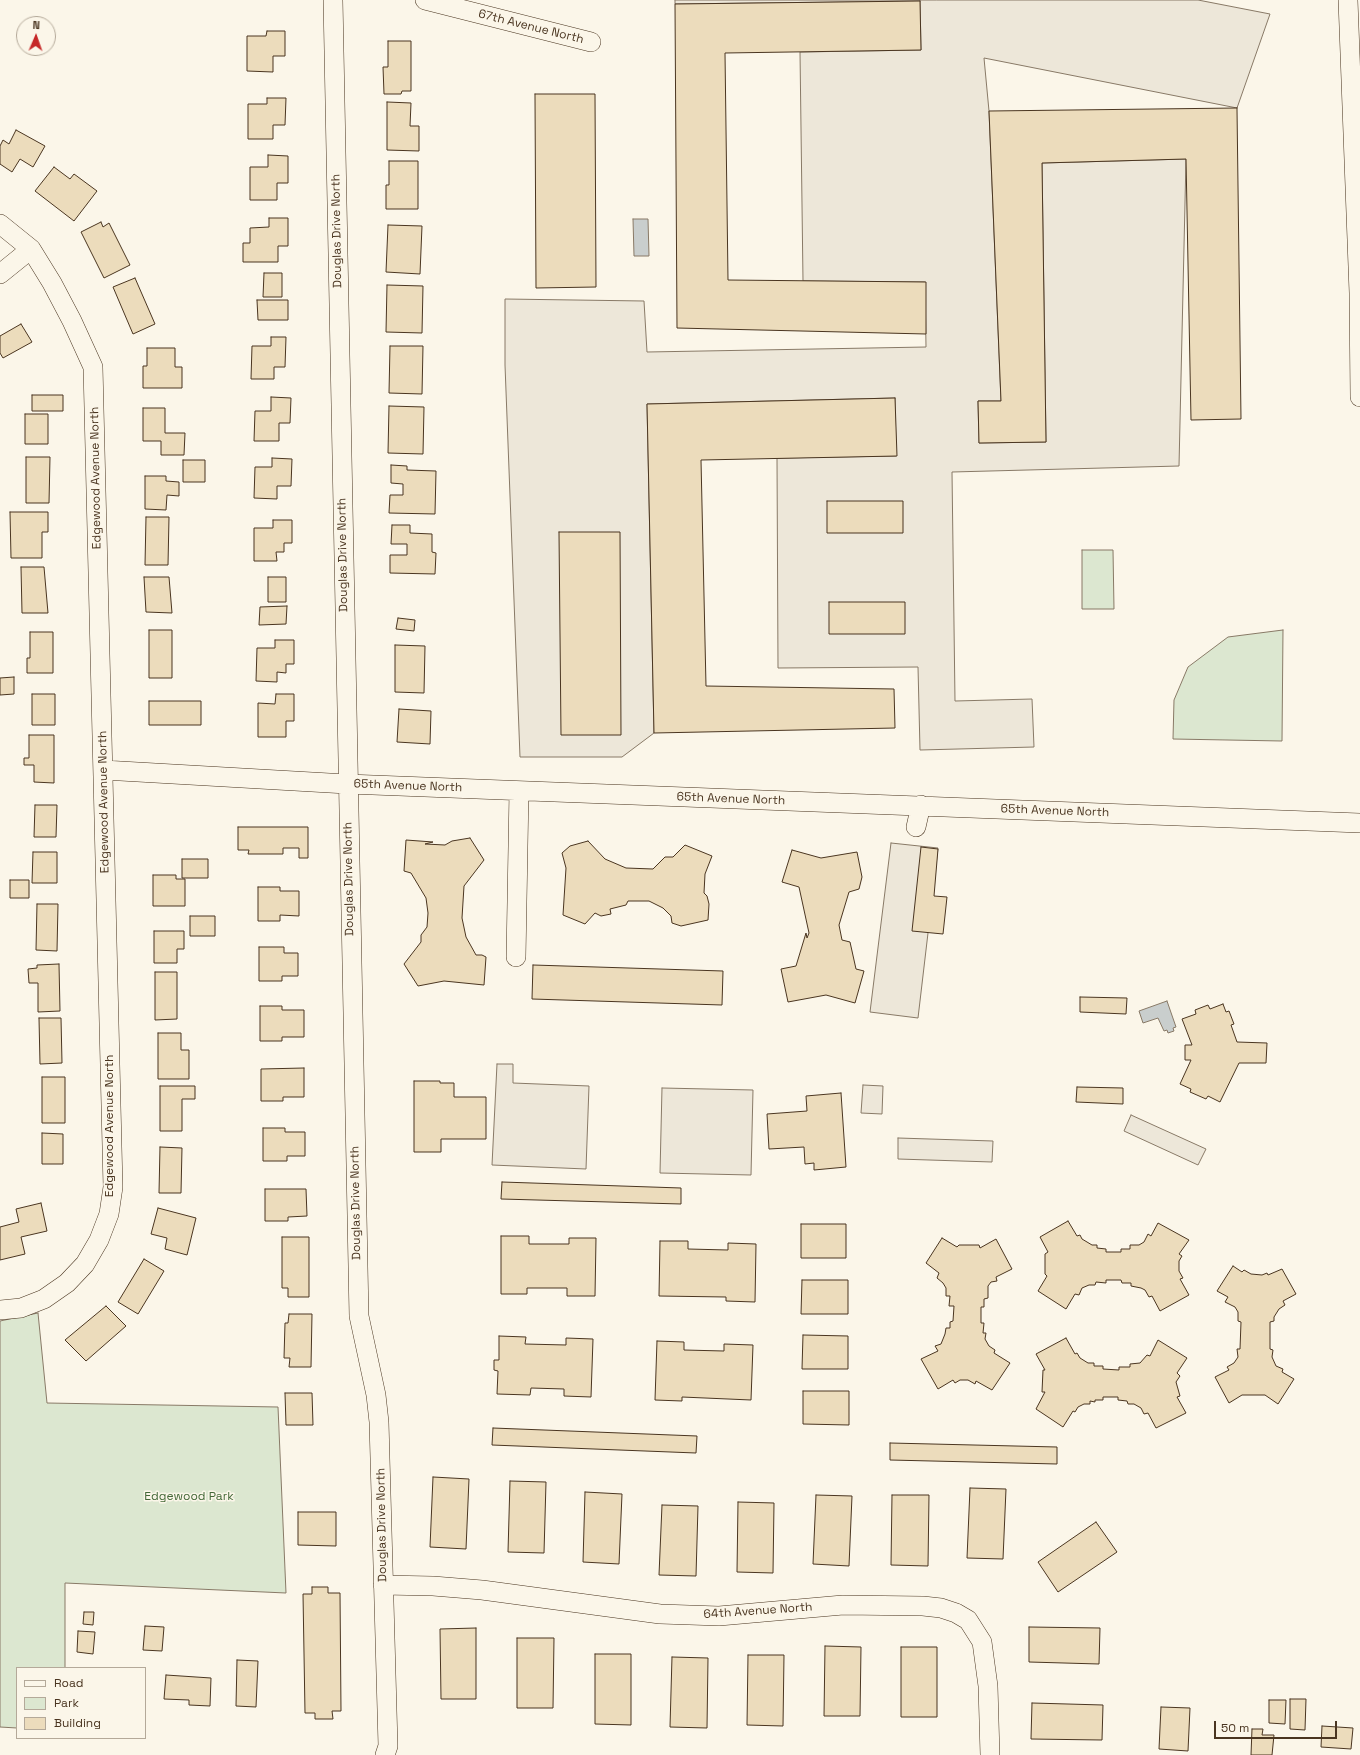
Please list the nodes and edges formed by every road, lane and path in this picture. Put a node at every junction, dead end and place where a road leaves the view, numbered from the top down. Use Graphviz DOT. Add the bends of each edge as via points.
graph roads {
  1 [pos="333,0"];
  2 [pos="425,0"];
  3 [pos="1348,0"];
  4 [pos="591,42"];
  5 [pos="0,224"];
  6 [pos="31,249"];
  7 [pos="0,274"];
  8 [pos="1360,397"];
  9 [pos="103,770"];
  10 [pos="347,784"];
  11 [pos="518,790"];
  12 [pos="921,805"];
  13 [pos="1360,823"];
  14 [pos="916,827"];
  15 [pos="516,957"];
  16 [pos="0,1310"];
  17 [pos="383,1585"];
  18 [pos="385,1755"];
  19 [pos="990,1755"];
  1 -- 10 [label="street, Douglas Drive North"];
  2 -- 4 [label="street, 67th Avenue North"];
  3 -- 8 [label="street"];
  5 -- 6 [label="street, Edgewood Avenue North"];
  6 -- 7 [label="street"];
  6 -- 9 [label="street, Edgewood Avenue North" via="52,283 93,366"];
  9 -- 10 [label="street, 65th Avenue North"];
  9 -- 16 [label="street, Edgewood Avenue North" via="113,1188 109,1214 99,1240 85,1264 67,1283 44,1299 21,1308"];
  10 -- 11 [label="street, 65th Avenue North"];
  10 -- 17 [label="street, Douglas Drive North" via="359,1316 376,1395 379,1422"];
  11 -- 12 [label="street, 65th Avenue North"];
  11 -- 15 [label="street"];
  12 -- 13 [label="street, 65th Avenue North"];
  12 -- 14 [label="street"];
  17 -- 18 [label="street, Douglas Drive North" via="388,1746"];
  17 -- 19 [label="street, 64th Avenue North" via="482,1590 660,1614 719,1616 843,1605 941,1608 968,1620 982,1642 988,1686"];
}
